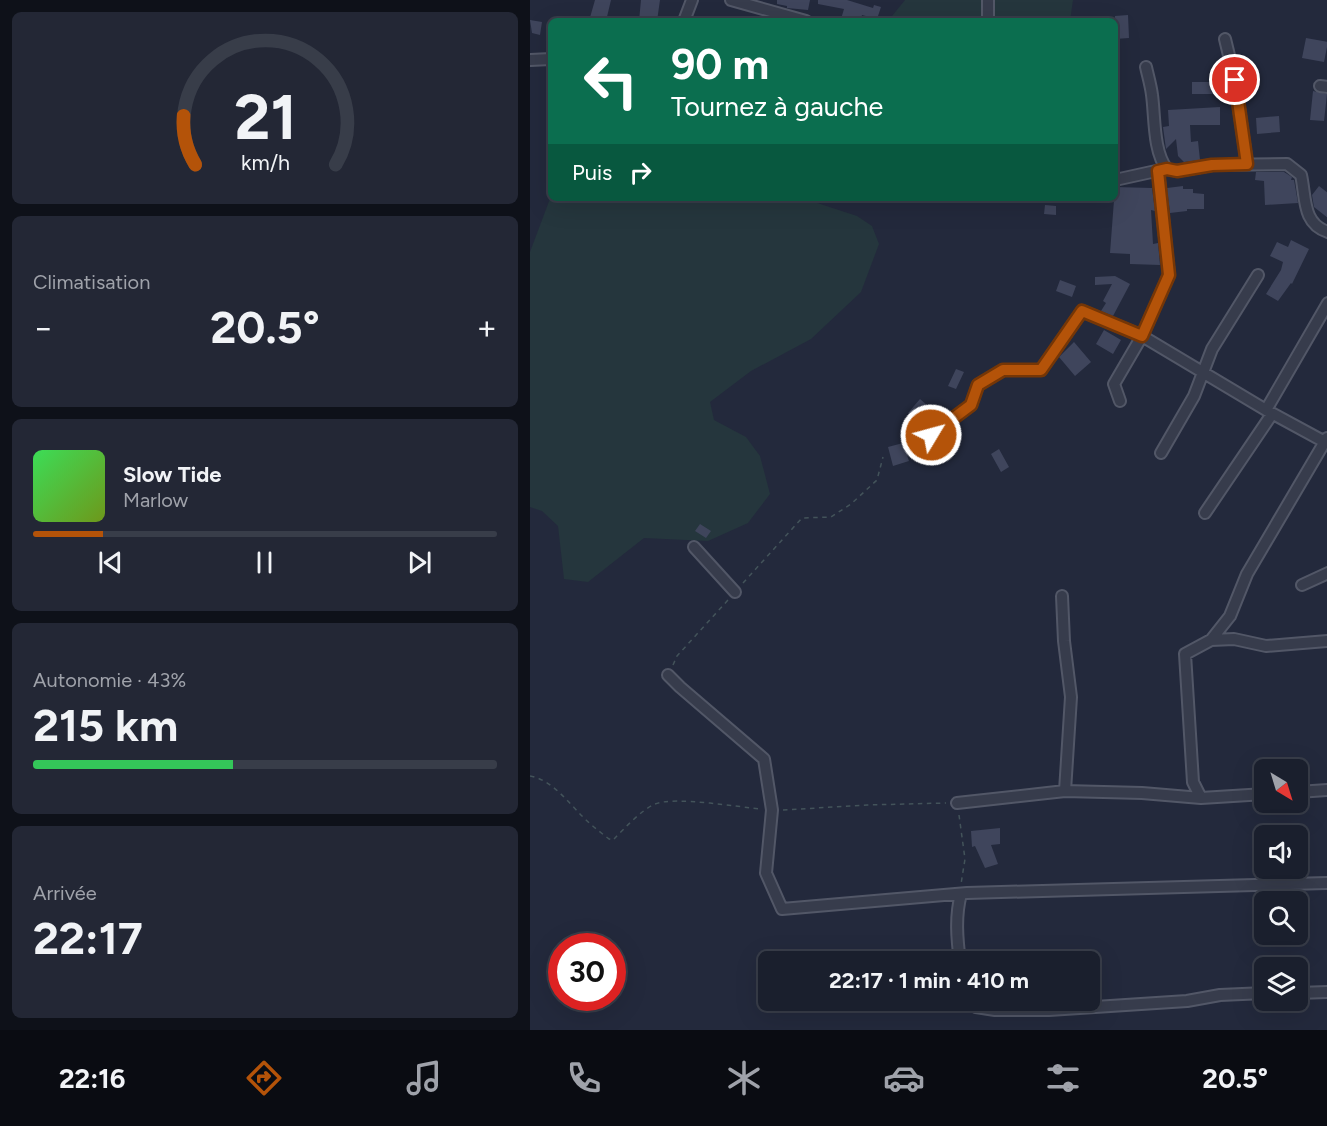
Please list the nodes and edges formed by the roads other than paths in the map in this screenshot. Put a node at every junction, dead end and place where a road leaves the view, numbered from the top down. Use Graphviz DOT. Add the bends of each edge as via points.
graph roads {
  1 [pos="692,0"];
  2 [pos="731,0"];
  3 [pos="988,0"];
  4 [pos="685,18"];
  5 [pos="795,18"];
  6 [pos="988,18"];
  7 [pos="1224,39"];
  8 [pos="548,59"];
  9 [pos="530,60"];
  10 [pos="1146,67"];
  11 [pos="1247,164"];
  12 [pos="1162,170"];
  13 [pos="1118,179"];
  14 [pos="1328,232"];
  15 [pos="1258,275"];
  16 [pos="1328,303"];
  17 [pos="1142,336"];
  18 [pos="1203,373"];
  19 [pos="1120,401"];
  20 [pos="1269,412"];
  21 [pos="931,435"];
  22 [pos="1326,440"];
  23 [pos="1161,453"];
  24 [pos="1205,513"];
  25 [pos="694,547"];
  26 [pos="1328,573"];
  27 [pos="1302,585"];
  28 [pos="735,592"];
  29 [pos="1062,596"];
  30 [pos="1211,640"];
  31 [pos="1328,641"];
  32 [pos="668,675"];
  33 [pos="1328,790"];
  34 [pos="1065,791"];
  35 [pos="1308,791"];
  36 [pos="1254,795"];
  37 [pos="1201,798"];
  38 [pos="957,803"];
  39 [pos="1328,883"];
  40 [pos="962,894"];
  41 [pos="959,951"];
  42 [pos="1328,992"];
  43 [pos="1254,993"];
  44 [pos="1308,993"];
  45 [pos="1100,1006"];
  1 -- 4 [label="street"];
  2 -- 5 [label="street"];
  3 -- 6 [label="street"];
  7 -- 11 [label="street" via="1235,80"];
  8 -- 9 [label="street"];
  10 -- 12 [label="street"];
  11 -- 12 [label="street"];
  11 -- 14 [label="street" via="1287,164 1295,168 1301,175 1310,220"];
  12 -- 13 [label="street"];
  12 -- 17 [label="street" via="1169,275"];
  15 -- 18 [label="street" via="1212,349"];
  16 -- 20 [label="street"];
  17 -- 18 [label="street"];
  17 -- 19 [label="street" via="1114,384"];
  17 -- 21 [label="street" via="1082,311 1041,370 1003,370 978,385 971,405"];
  18 -- 20 [label="street"];
  18 -- 23 [label="street"];
  20 -- 22 [label="street"];
  20 -- 24 [label="street"];
  22 -- 30 [label="street" via="1247,574 1230,616"];
  25 -- 28 [label="street"];
  26 -- 27 [label="street"];
  29 -- 34 [label="street" via="1071,696"];
  30 -- 31 [label="street" via="1234,639 1266,646"];
  30 -- 37 [label="street" via="1185,654 1193,782"];
  32 -- 40 [label="street" via="764,759 772,810 766,873 782,909"];
  33 -- 35 [label="street"];
  34 -- 37 [label="street"];
  34 -- 38 [label="street"];
  36 -- 37 [label="street"];
  39 -- 40 [label="street"];
  40 -- 41 [label="street" via="958,908"];
  42 -- 44 [label="street"];
  43 -- 45 [label="street"];
}
